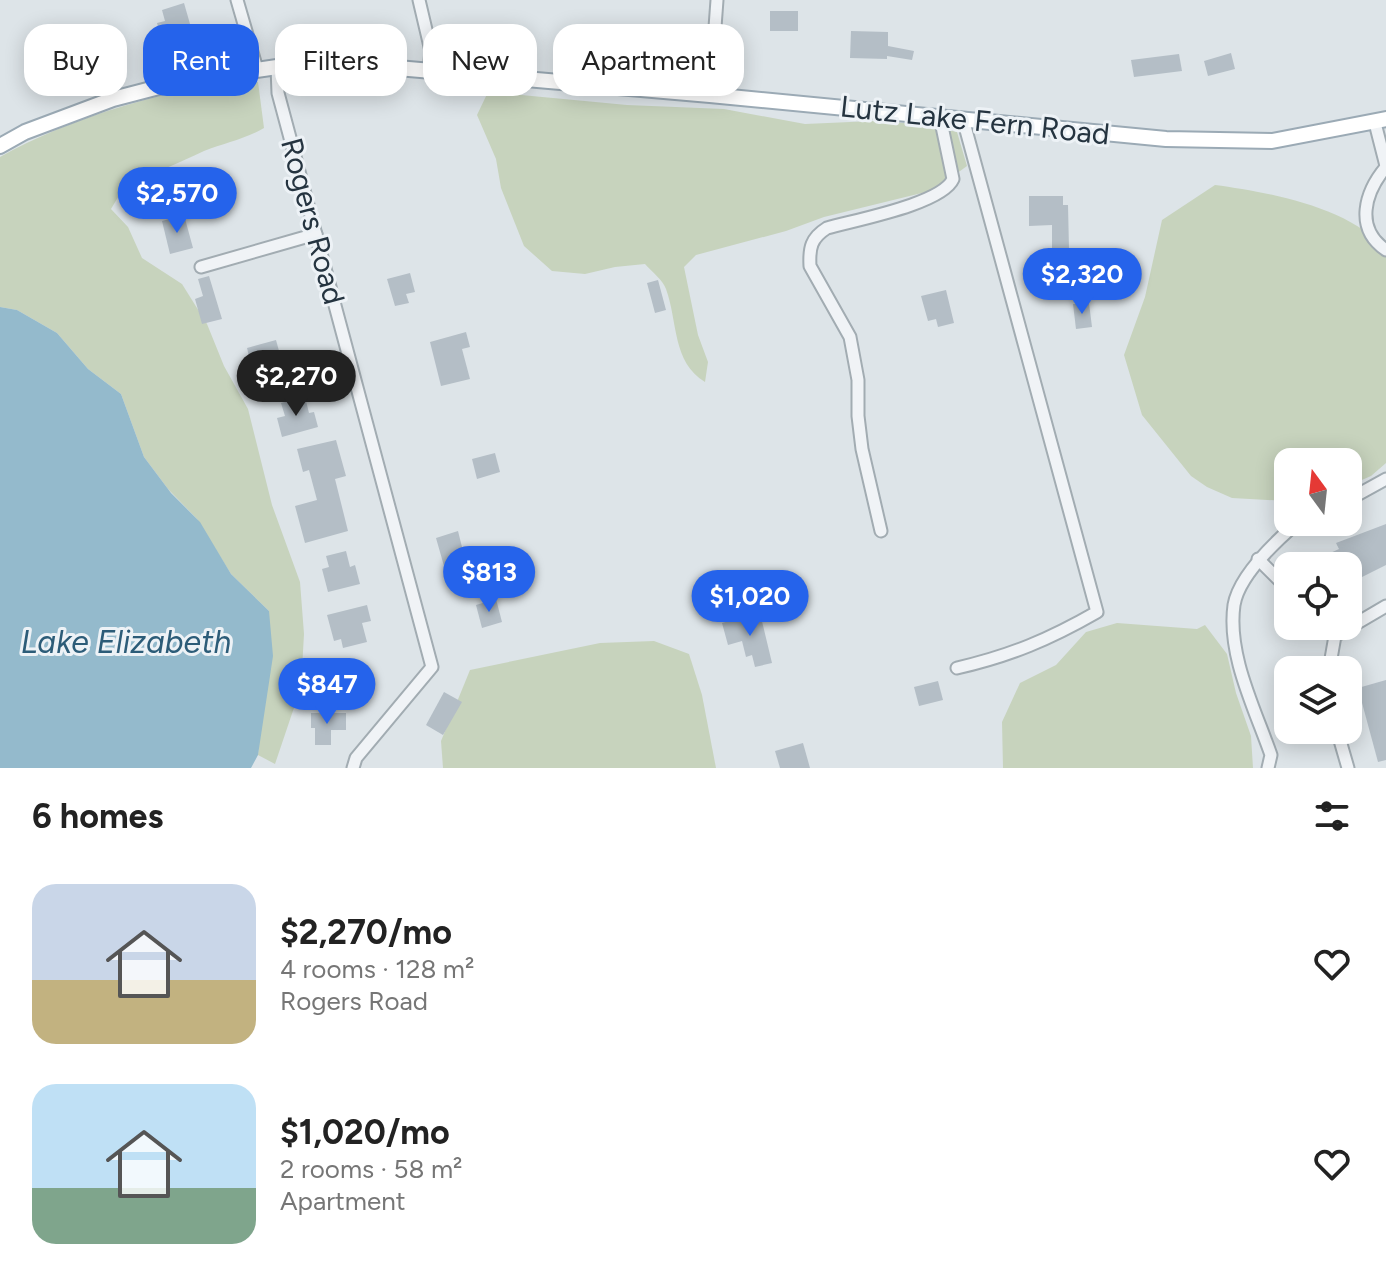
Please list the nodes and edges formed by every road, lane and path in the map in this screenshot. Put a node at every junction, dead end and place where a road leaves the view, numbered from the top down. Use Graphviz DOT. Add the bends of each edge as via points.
graph roads {
  1 [pos="237,0"];
  2 [pos="419,0"];
  3 [pos="717,0"];
  4 [pos="244,24"];
  5 [pos="425,24"];
  6 [pos="715,24"];
  7 [pos="143,91"];
  8 [pos="279,96"];
  9 [pos="720,96"];
  10 [pos="940,117"];
  11 [pos="963,119"];
  12 [pos="1381,121"];
  13 [pos="0,146"];
  14 [pos="1386,166"];
  15 [pos="316,234"];
  16 [pos="1386,250"];
  17 [pos="201,267"];
  18 [pos="1386,479"];
  19 [pos="1362,492"];
  20 [pos="881,531"];
  21 [pos="1283,536"];
  22 [pos="1258,559"];
  23 [pos="1274,575"];
  24 [pos="1386,606"];
  25 [pos="1362,620"];
  26 [pos="957,668"];
  27 [pos="1341,744"];
  28 [pos="353,768"];
  29 [pos="1268,768"];
  30 [pos="1348,768"];
  1 -- 4 [label="street"];
  2 -- 5 [label="street"];
  3 -- 6 [label="street"];
  7 -- 13 [label="main road, Lutz Lake Fern Road" via="38,126"];
  8 -- 15 [label="street, Rogers Road"];
  9 -- 10 [label="main road, Lutz Lake Fern Road"];
  10 -- 11 [label="main road, Lutz Lake Fern Road"];
  10 -- 20 [label="street" via="953,179 949,188 827,228 817,234 809,253 810,266 850,337 862,449"];
  11 -- 12 [label="main road, Lutz Lake Fern Road" via="1219,141 1272,141"];
  11 -- 26 [label="street" via="1097,612 1048,640"];
  12 -- 14 [label="street"];
  14 -- 16 [label="street" via="1365,210 1366,225"];
  15 -- 17 [label="street"];
  15 -- 28 [label="street, Rogers Road" via="432,667"];
  18 -- 19 [label="street"];
  21 -- 22 [label="street"];
  22 -- 23 [label="street"];
  22 -- 29 [label="street" via="1234,603 1236,656 1271,755"];
  24 -- 25 [label="street"];
  27 -- 30 [label="street"];
}
